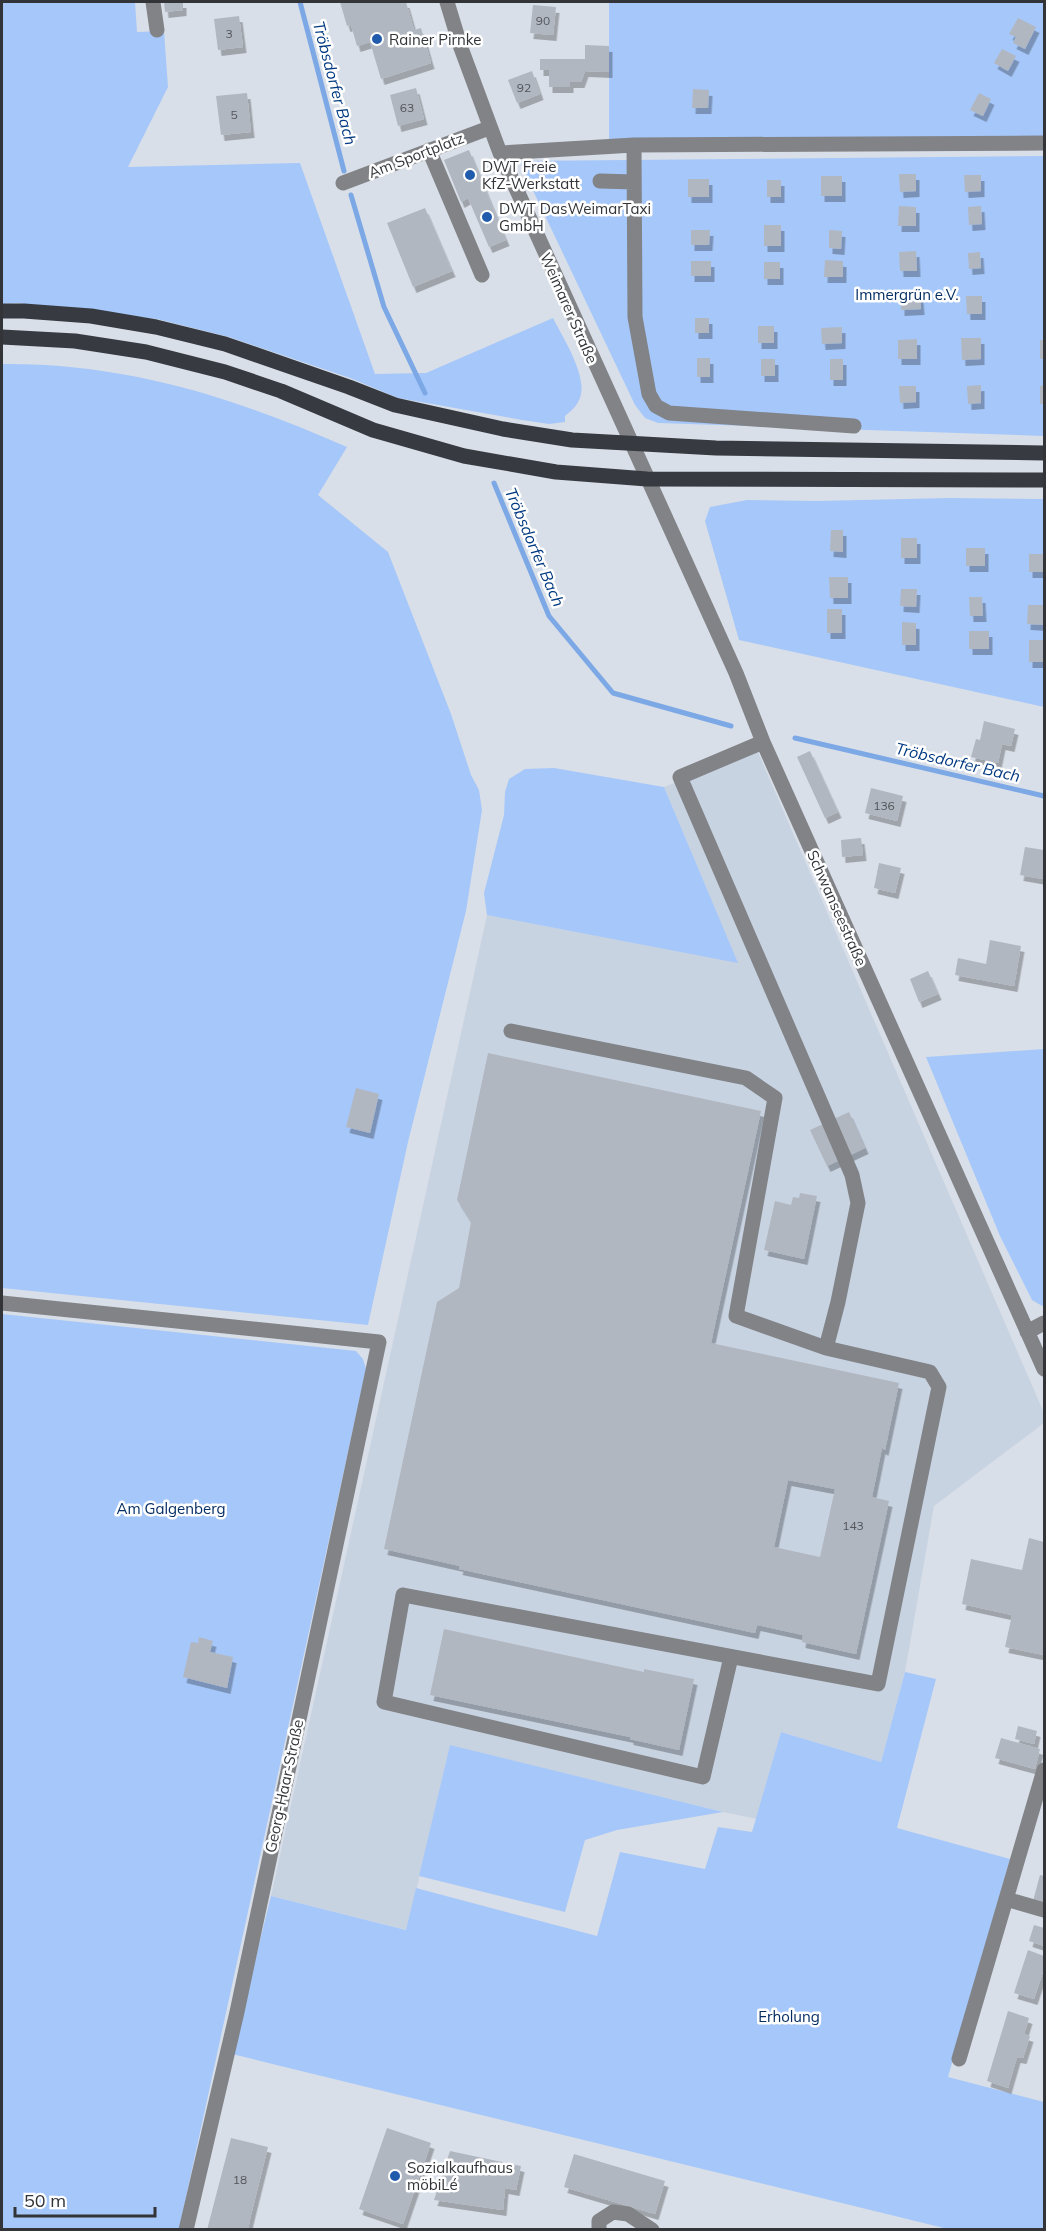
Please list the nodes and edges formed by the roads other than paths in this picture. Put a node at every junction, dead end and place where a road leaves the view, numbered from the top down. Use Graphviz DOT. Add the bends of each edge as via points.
graph roads {
  1 [pos="153,2"];
  2 [pos="447,2"];
  3 [pos="157,30"];
  4 [pos="489,128"];
  5 [pos="1044,143"];
  6 [pos="634,146"];
  7 [pos="429,150"];
  8 [pos="500,153"];
  9 [pos="600,181"];
  10 [pos="634,182"];
  11 [pos="344,183"];
  12 [pos="482,275"];
  13 [pos="2,311"];
  14 [pos="2,337"];
  15 [pos="854,426"];
  16 [pos="633,445"];
  17 [pos="1044,453"];
  18 [pos="647,479"];
  19 [pos="1044,480"];
  20 [pos="763,742"];
  21 [pos="511,1031"];
  22 [pos="2,1303"];
  23 [pos="1044,1323"];
  24 [pos="1027,1332"];
  25 [pos="826,1348"];
  26 [pos="1044,1369"];
  27 [pos="731,1657"];
  28 [pos="1044,1770"];
  29 [pos="1006,1899"];
  30 [pos="1044,1910"];
  31 [pos="959,2058"];
  32 [pos="186,2229"];
  33 [pos="599,2229"];
  34 [pos="652,2229"];
  1 -- 3 [label="street"];
  2 -- 4 [label="street, Weimarer Straße"];
  4 -- 7 [label="street, Am Sportplatz"];
  4 -- 8 [label="street, Weimarer Straße"];
  5 -- 6 [label="street"];
  6 -- 8 [label="street"];
  6 -- 10 [label="street"];
  7 -- 11 [label="street, Am Sportplatz"];
  7 -- 12 [label="street"];
  8 -- 16 [label="street, Weimarer Straße"];
  9 -- 10 [label="street"];
  10 -- 15 [label="street" via="635,317 649,394 656,406 669,413"];
  13 -- 16 [label="main road" via="91,316 156,327 225,344 395,405 503,429"];
  14 -- 18 [label="main road" via="75,341 146,352 225,372 373,430 464,456 556,472"];
  16 -- 17 [label="main road"];
  16 -- 18 [label="street, Schwanseestraße"];
  18 -- 19 [label="main road"];
  18 -- 20 [label="street, Schwanseestraße" via="736,673"];
  20 -- 24 [label="street, Schwanseestraße"];
  20 -- 25 [label="street" via="680,777 852,1174 858,1203"];
  21 -- 25 [label="street" via="746,1078 775,1098 736,1316"];
  22 -- 32 [label="street, Georg-Haar-Straße" via="379,1342 237,2012"];
  23 -- 24 [label="street"];
  24 -- 26 [label="street, Schwanseestraße"];
  25 -- 27 [label="street" via="930,1372 939,1387 878,1684"];
  27 -- 27 [label="street" via="403,1595 384,1702 703,1777"];
  28 -- 29 [label="street"];
  29 -- 30 [label="street"];
  29 -- 31 [label="street"];
  33 -- 34 [label="street" via="599,2221 613,2212 628,2214"];
}
